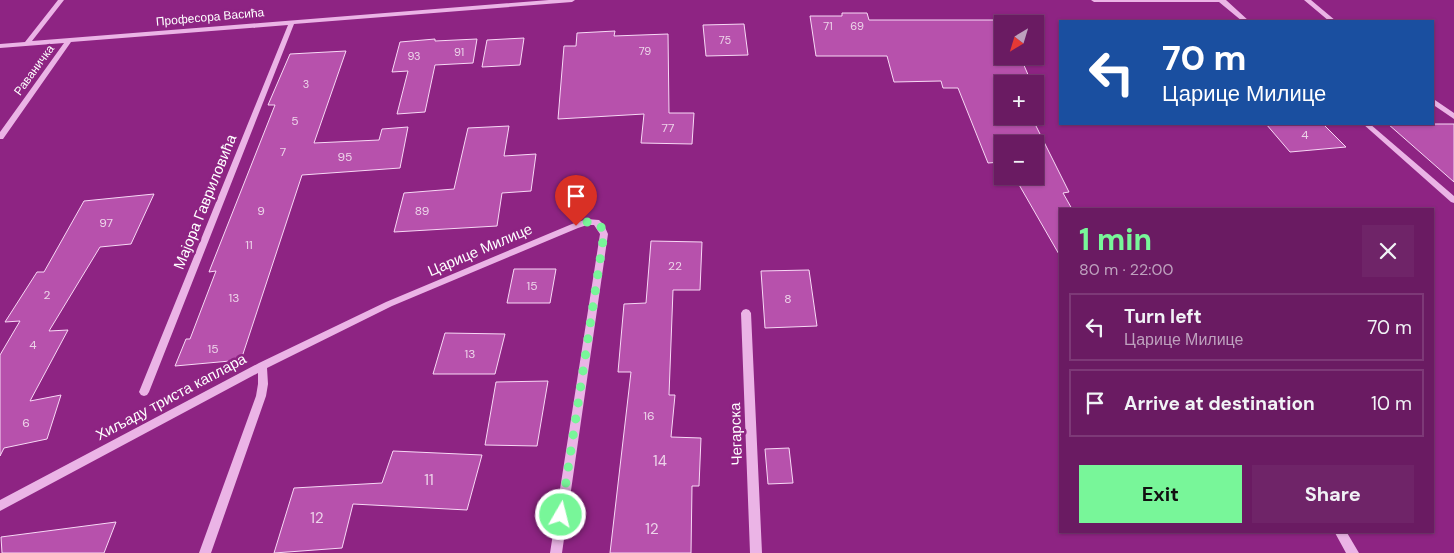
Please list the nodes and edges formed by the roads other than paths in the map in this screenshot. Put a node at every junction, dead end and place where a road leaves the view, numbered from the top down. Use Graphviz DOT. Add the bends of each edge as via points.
graph roads {
  1 [pos="61,0"];
  2 [pos="572,0"];
  3 [pos="1094,0"];
  4 [pos="1222,0"];
  5 [pos="1306,0"];
  6 [pos="1245,20"];
  7 [pos="1332,20"];
  8 [pos="292,22"];
  9 [pos="69,40"];
  10 [pos="27,44"];
  11 [pos="0,46"];
  12 [pos="1434,102"];
  13 [pos="1454,117"];
  14 [pos="1367,125"];
  15 [pos="0,137"];
  16 [pos="1454,200"];
  17 [pos="746,313"];
  18 [pos="262,366"];
  19 [pos="144,392"];
  20 [pos="0,506"];
  21 [pos="1339,533"];
  22 [pos="205,553"];
  23 [pos="556,553"];
  24 [pos="756,553"];
  25 [pos="1354,553"];
  1 -- 10 [label="street"];
  2 -- 8 [label="street, Професора Васића"];
  3 -- 4 [label="street"];
  4 -- 6 [label="street"];
  5 -- 7 [label="street"];
  8 -- 9 [label="street, Професора Васића"];
  8 -- 19 [label="street, Мајора Гавриловића"];
  9 -- 10 [label="street, Професора Васића"];
  9 -- 15 [label="street, Раваничка"];
  10 -- 11 [label="street, Професора Васића"];
  12 -- 13 [label="street"];
  14 -- 16 [label="street"];
  17 -- 24 [label="street, Чегарска"];
  18 -- 20 [label="street, Хиљаду триста каплара"];
  18 -- 22 [label="street, Хиљаду триста каплара" via="261,396"];
  18 -- 23 [label="street, Царице Милице" via="389,304 576,226 592,222 599,224 604,234"];
  21 -- 25 [label="street"];
}
